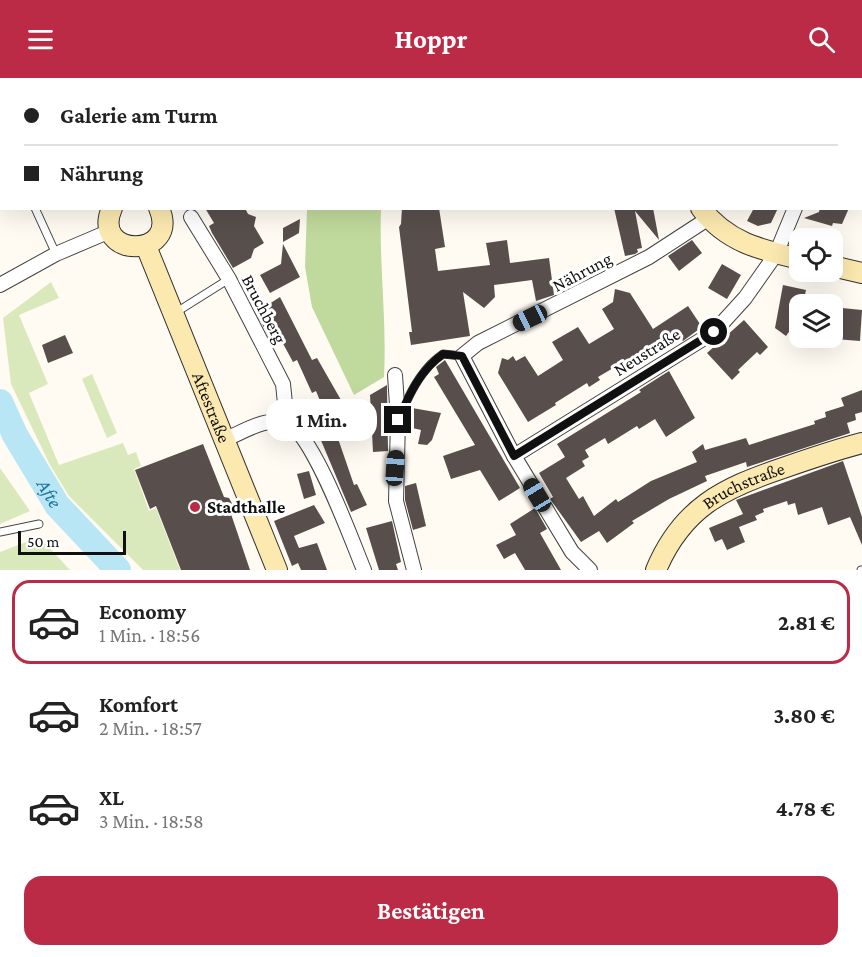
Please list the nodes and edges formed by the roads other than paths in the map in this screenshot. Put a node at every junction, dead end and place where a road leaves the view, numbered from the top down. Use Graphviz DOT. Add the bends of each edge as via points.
graph roads {
  1 [pos="36,210"];
  2 [pos="111,210"];
  3 [pos="159,210"];
  4 [pos="794,210"];
  5 [pos="705,213"];
  6 [pos="191,217"];
  7 [pos="110,231"];
  8 [pos="146,246"];
  9 [pos="56,254"];
  10 [pos="776,254"];
  11 [pos="789,257"];
  12 [pos="843,269"];
  13 [pos="862,273"];
  14 [pos="229,279"];
  15 [pos="0,285"];
  16 [pos="174,314"];
  17 [pos="462,356"];
  18 [pos="395,375"];
  19 [pos="398,420"];
  20 [pos="287,423"];
  21 [pos="225,439"];
  22 [pos="862,443"];
  23 [pos="514,456"];
  24 [pos="39,524"];
  25 [pos="0,532"];
  26 [pos="277,570"];
  27 [pos="364,570"];
  28 [pos="414,570"];
  29 [pos="589,570"];
  30 [pos="656,570"];
  1 -- 9 [label="lane"];
  2 -- 7 [label="main road"];
  3 -- 8 [label="main road" via="161,229"];
  4 -- 10 [label="street, Neustraße"];
  5 -- 10 [label="main road" via="733,239"];
  5 -- 17 [label="street, Nährung" via="649,257 478,343"];
  6 -- 14 [label="street, Bruchberg"];
  7 -- 8 [label="main road" via="121,244"];
  7 -- 9 [label="street"];
  8 -- 16 [label="main road, Aftestraße"];
  9 -- 15 [label="street"];
  10 -- 11 [label="main road"];
  10 -- 23 [label="street, Neustraße" via="745,298 714,332"];
  12 -- 13 [label="main road"];
  14 -- 16 [label="lane"];
  14 -- 20 [label="street, Bruchberg" via="283,384"];
  16 -- 21 [label="main road, Aftestraße"];
  17 -- 19 [label="lane, Nährung" via="443,354 432,361"];
  17 -- 23 [label="street"];
  18 -- 19 [label="street, Nährung"];
  19 -- 28 [label="street, Nährung" via="396,501"];
  20 -- 21 [label="street" via="263,423"];
  20 -- 27 [label="street" via="301,434 318,464"];
  21 -- 26 [label="main road, Aftestraße"];
  22 -- 30 [label="main road, Bruchstraße" via="724,490 682,525"];
  23 -- 29 [label="street" via="572,552"];
  24 -- 25 [label="lane"];
}
